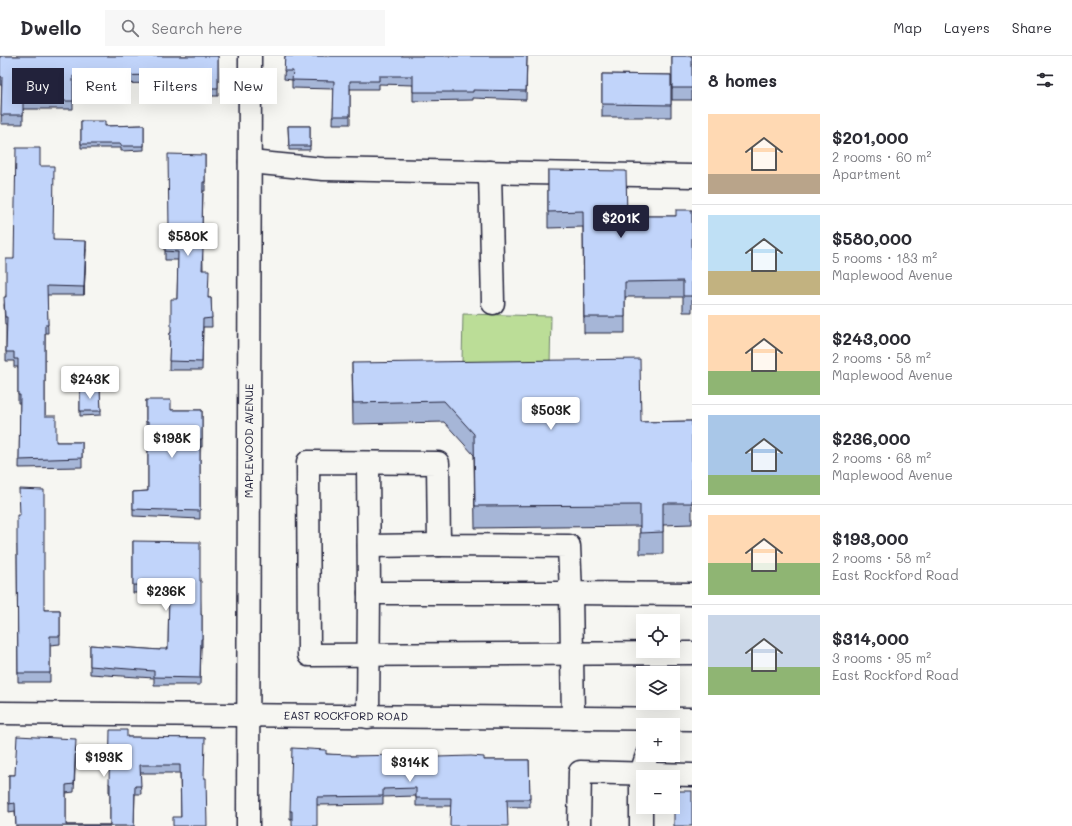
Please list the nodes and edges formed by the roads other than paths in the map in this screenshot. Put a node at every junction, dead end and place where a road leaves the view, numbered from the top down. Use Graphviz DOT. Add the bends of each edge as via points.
graph roads {
  1 [pos="250,56"];
  2 [pos="250,162"];
  3 [pos="490,172"];
  4 [pos="692,176"];
  5 [pos="493,303"];
  6 [pos="368,463"];
  7 [pos="439,545"];
  8 [pos="369,546"];
  9 [pos="369,593"];
  10 [pos="571,594"];
  11 [pos="692,594"];
  12 [pos="692,653"];
  13 [pos="571,654"];
  14 [pos="369,655"];
  15 [pos="0,713"];
  16 [pos="248,716"];
  17 [pos="368,717"];
  18 [pos="573,718"];
  19 [pos="692,719"];
  20 [pos="680,720"];
  21 [pos="636,721"];
  22 [pos="644,764"];
  23 [pos="692,775"];
  24 [pos="248,826"];
  25 [pos="579,826"];
  26 [pos="641,826"];
  1 -- 2 [label="street, MAPLEWOOD AVENUE"];
  2 -- 3 [label="street" via="323,168"];
  2 -- 16 [label="street, MAPLEWOOD AVENUE"];
  3 -- 4 [label="street"];
  3 -- 5 [label="street"];
  6 -- 7 [label="street" via="438,463"];
  6 -- 8 [label="street"];
  6 -- 14 [label="street" via="308,462 308,470 309,655"];
  7 -- 8 [label="street"];
  7 -- 10 [label="street" via="569,546"];
  8 -- 9 [label="street"];
  9 -- 10 [label="street"];
  9 -- 14 [label="street"];
  10 -- 11 [label="street"];
  10 -- 13 [label="street"];
  12 -- 13 [label="street"];
  13 -- 14 [label="street"];
  13 -- 18 [label="street"];
  14 -- 17 [label="street"];
  15 -- 16 [label="street, EAST ROCKFORD ROAD"];
  16 -- 17 [label="street, EAST ROCKFORD ROAD"];
  16 -- 24 [label="street, MAPLEWOOD AVENUE"];
  17 -- 18 [label="street, EAST ROCKFORD ROAD"];
  18 -- 21 [label="street, EAST ROCKFORD ROAD"];
  19 -- 20 [label="street, EAST ROCKFORD ROAD"];
  22 -- 23 [label="street"];
  22 -- 25 [label="street" via="580,772"];
  22 -- 26 [label="street"];
}
